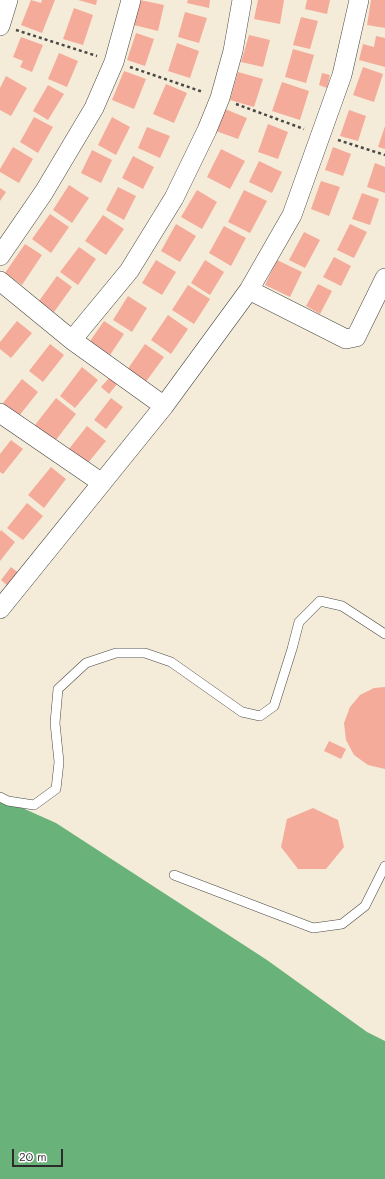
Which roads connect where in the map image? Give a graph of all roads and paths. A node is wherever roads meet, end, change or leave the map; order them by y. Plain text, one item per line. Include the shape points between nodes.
1 (8, 0) edge
2 (131, 0) edge
3 (242, 0) edge
4 (359, 0) edge
5 (0, 26) edge
6 (114, 62) junction
7 (220, 98) junction
8 (321, 135) junction
9 (385, 154) edge
10 (0, 256) edge
11 (385, 278) edge
12 (0, 281) edge
13 (249, 290) junction
14 (72, 340) junction
15 (164, 406) junction
16 (3, 421) edge
17 (102, 483) junction
18 (0, 608) edge
19 (385, 634) edge
20 (0, 797) edge
21 (385, 866) edge
22 (174, 875) dead end

1 - 5 street
2 - 6 street
3 - 7 street via 233,50
4 - 8 street via 342,75
5 - 6 path
6 - 7 path
6 - 10 street via 94,108 44,192
7 - 8 path
7 - 14 street via 170,204 129,271
8 - 9 path
8 - 13 street via 292,215
11 - 13 street via 356,337 346,339
12 - 14 street
13 - 15 street
14 - 15 street
15 - 17 street
16 - 17 street
17 - 18 street
19 - 20 lane via 342,606 320,601 299,622 274,706 260,716 242,712 171,662 145,653 116,652 86,664 58,689 55,723 59,762 56,789 34,805 8,801
21 - 22 lane via 365,906 342,924 313,928

